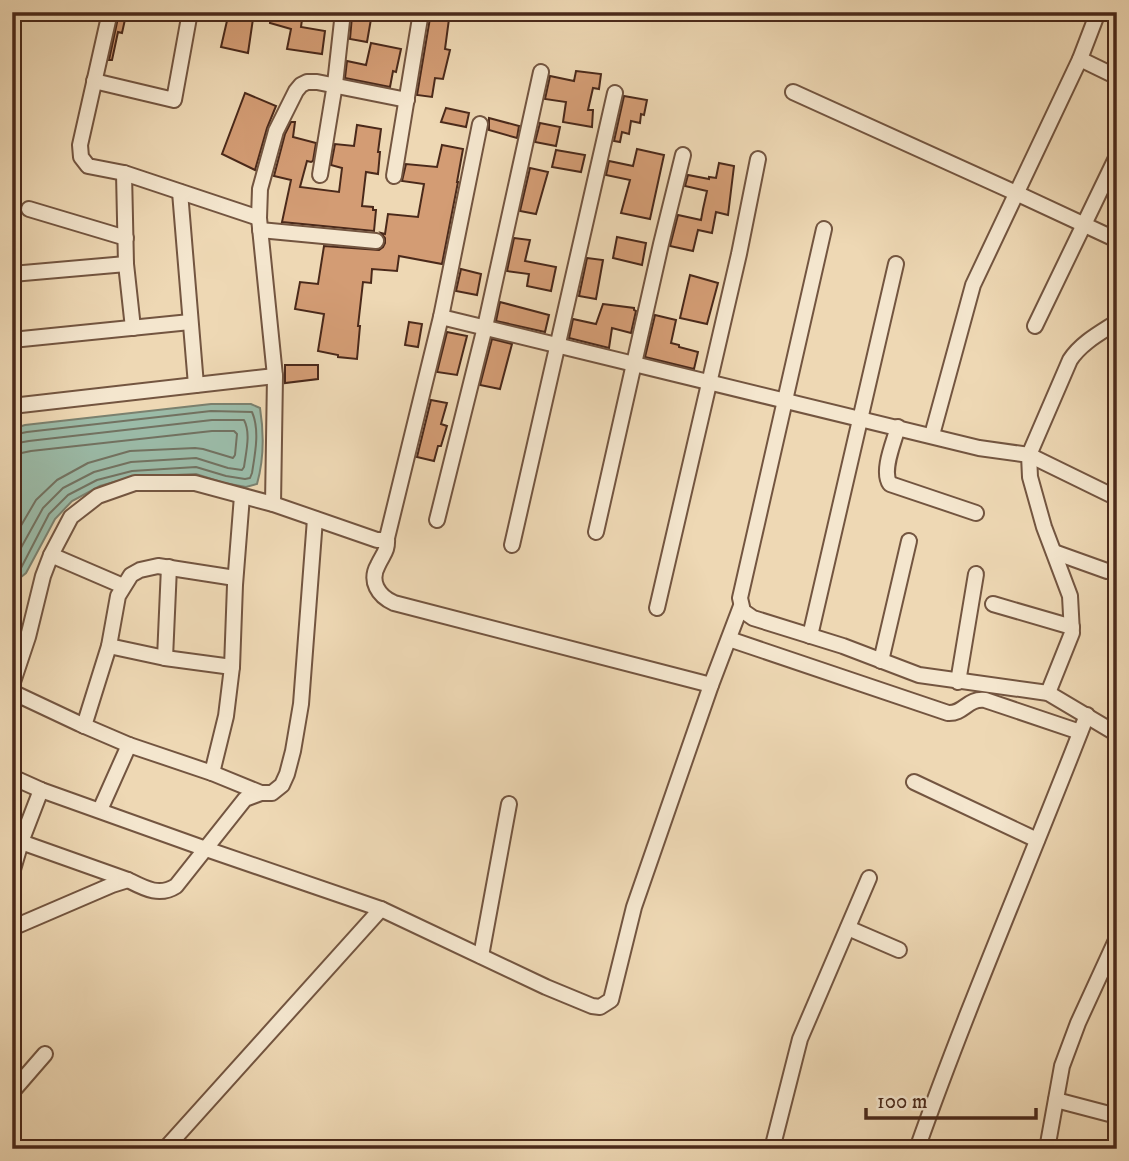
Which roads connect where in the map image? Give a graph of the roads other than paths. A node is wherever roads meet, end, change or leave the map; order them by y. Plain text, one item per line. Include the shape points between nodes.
1 (110, 12) edge
2 (190, 12) edge
3 (344, 12) edge
4 (421, 12) edge
5 (1098, 12) edge
6 (1080, 59) junction
7 (541, 72) dead end
8 (1117, 77) edge
9 (94, 81) junction
10 (335, 84) junction
11 (793, 92) dead end
12 (615, 93) dead end
13 (407, 100) junction
14 (480, 124) dead end
15 (683, 155) dead end
16 (1117, 156) edge
17 (758, 159) dead end
18 (124, 173) junction
19 (320, 175) dead end
20 (394, 176) dead end
21 (180, 192) junction
22 (1016, 193) junction
23 (29, 209) dead end
24 (259, 224) junction
25 (1084, 224) junction
26 (824, 229) dead end
27 (126, 238) junction
28 (1117, 240) edge
29 (376, 241) dead end
30 (126, 264) junction
31 (896, 264) dead end
32 (12, 274) edge
33 (441, 317) junction
34 (190, 322) junction
35 (1117, 322) edge
36 (1035, 326) dead end
37 (485, 327) junction
38 (133, 328) junction
39 (12, 340) edge
40 (559, 344) junction
41 (635, 363) junction
42 (275, 376) junction
43 (709, 381) junction
44 (196, 385) junction
45 (784, 400) junction
46 (12, 406) edge
47 (859, 418) junction
48 (898, 427) junction
49 (932, 435) junction
50 (1029, 455) junction
51 (242, 496) junction
52 (1117, 498) edge
53 (273, 505) junction
54 (976, 513) dead end
55 (315, 519) junction
56 (437, 520) dead end
57 (596, 532) dead end
58 (387, 538) junction
59 (909, 541) dead end
60 (512, 545) dead end
61 (1054, 552) junction
62 (51, 555) junction
63 (169, 567) junction
64 (1117, 569) edge
65 (976, 574) dead end
66 (235, 578) junction
67 (123, 586) junction
68 (993, 604) dead end
69 (741, 606) junction
70 (657, 608) dead end
71 (1072, 627) junction
72 (810, 636) junction
73 (729, 639) junction
74 (109, 646) junction
75 (164, 657) junction
76 (881, 661) junction
77 (232, 667) junction
78 (958, 682) junction
79 (12, 685) edge
80 (711, 685) junction
81 (12, 692) edge
82 (1048, 693) junction
83 (1087, 715) junction
84 (84, 726) junction
85 (1080, 733) junction
86 (1117, 734) edge
87 (129, 745) junction
88 (212, 773) junction
89 (12, 777) edge
90 (914, 782) dead end
91 (41, 790) junction
92 (261, 793) junction
93 (509, 804) dead end
94 (100, 810) junction
95 (1037, 840) junction
96 (21, 842) junction
97 (206, 849) junction
98 (12, 873) edge
99 (869, 878) dead end
100 (128, 880) junction
101 (381, 909) junction
102 (12, 928) edge
103 (848, 928) junction
104 (1117, 938) edge
105 (899, 950) dead end
106 (481, 956) junction
107 (45, 1054) dead end
108 (12, 1092) edge
109 (1056, 1100) junction
110 (1117, 1116) edge
111 (165, 1149) edge
112 (772, 1149) edge
113 (917, 1149) edge
114 (1047, 1149) edge

1 - 9 street
2 - 9 street via 174,100
3 - 10 street
4 - 13 street
5 - 6 street
6 - 8 street
6 - 22 street
7 - 37 street
9 - 18 street via 79,145 81,157 88,166
10 - 13 street
10 - 19 street
10 - 24 street via 307,82 296,91 276,131 260,189
11 - 22 street
12 - 40 street
13 - 20 street
14 - 33 street
15 - 41 street
16 - 25 street
17 - 43 street
18 - 21 street
18 - 27 street
21 - 24 street
21 - 34 street
22 - 25 street
22 - 49 street via 972,285
23 - 27 street
24 - 29 street
24 - 42 street
25 - 28 street
25 - 36 street
26 - 45 street
27 - 30 street
30 - 32 street
30 - 38 street
31 - 47 street
33 - 37 street
33 - 58 street
34 - 38 street
34 - 44 street
35 - 50 street via 1084,344 1070,360
37 - 40 street
37 - 56 street
38 - 39 street
40 - 41 street
40 - 60 street
41 - 43 street
41 - 57 street
42 - 44 street
42 - 53 street
43 - 45 street
43 - 70 street
44 - 46 street
45 - 47 street
45 - 69 street
47 - 48 street
47 - 72 street
48 - 49 street
48 - 54 street via 886,472 890,484
49 - 50 street
50 - 52 street
50 - 61 street via 1030,477
51 - 53 street
51 - 62 street via 195,483 135,483 98,496 71,517
51 - 66 street
53 - 55 street
55 - 58 street via 377,540
55 - 92 street via 302,704 293,751 282,785 272,793
58 - 80 street via 375,584 384,599
59 - 76 street
61 - 64 street via 1107,571
61 - 71 street via 1070,596
62 - 67 street
62 - 79 street
63 - 66 street
63 - 67 street via 140,570
63 - 75 street
65 - 78 street
66 - 77 street
67 - 74 street
68 - 71 street
69 - 72 street via 753,618
69 - 73 street
71 - 82 street
72 - 76 street
73 - 80 street
73 - 85 street via 948,713 985,699
74 - 75 street
74 - 84 street
75 - 77 street
76 - 78 street via 919,675
77 - 88 street
78 - 82 street
80 - 106 street via 634,907 611,1000 592,1006
81 - 84 street
82 - 83 street
83 - 85 street
83 - 86 street
84 - 87 street
85 - 95 street
87 - 88 street
87 - 94 street
88 - 92 street
89 - 91 street
90 - 95 street
91 - 94 street
91 - 96 street
92 - 97 street via 245,799
93 - 106 street
94 - 97 street
95 - 113 street
96 - 98 street
96 - 100 street
97 - 100 street via 170,890 156,892
97 - 101 street
99 - 103 street
100 - 102 street
101 - 106 street
101 - 111 street
103 - 105 street
103 - 112 street via 800,1038
104 - 109 street via 1078,1023 1062,1066
107 - 108 street
109 - 110 street
109 - 114 street

